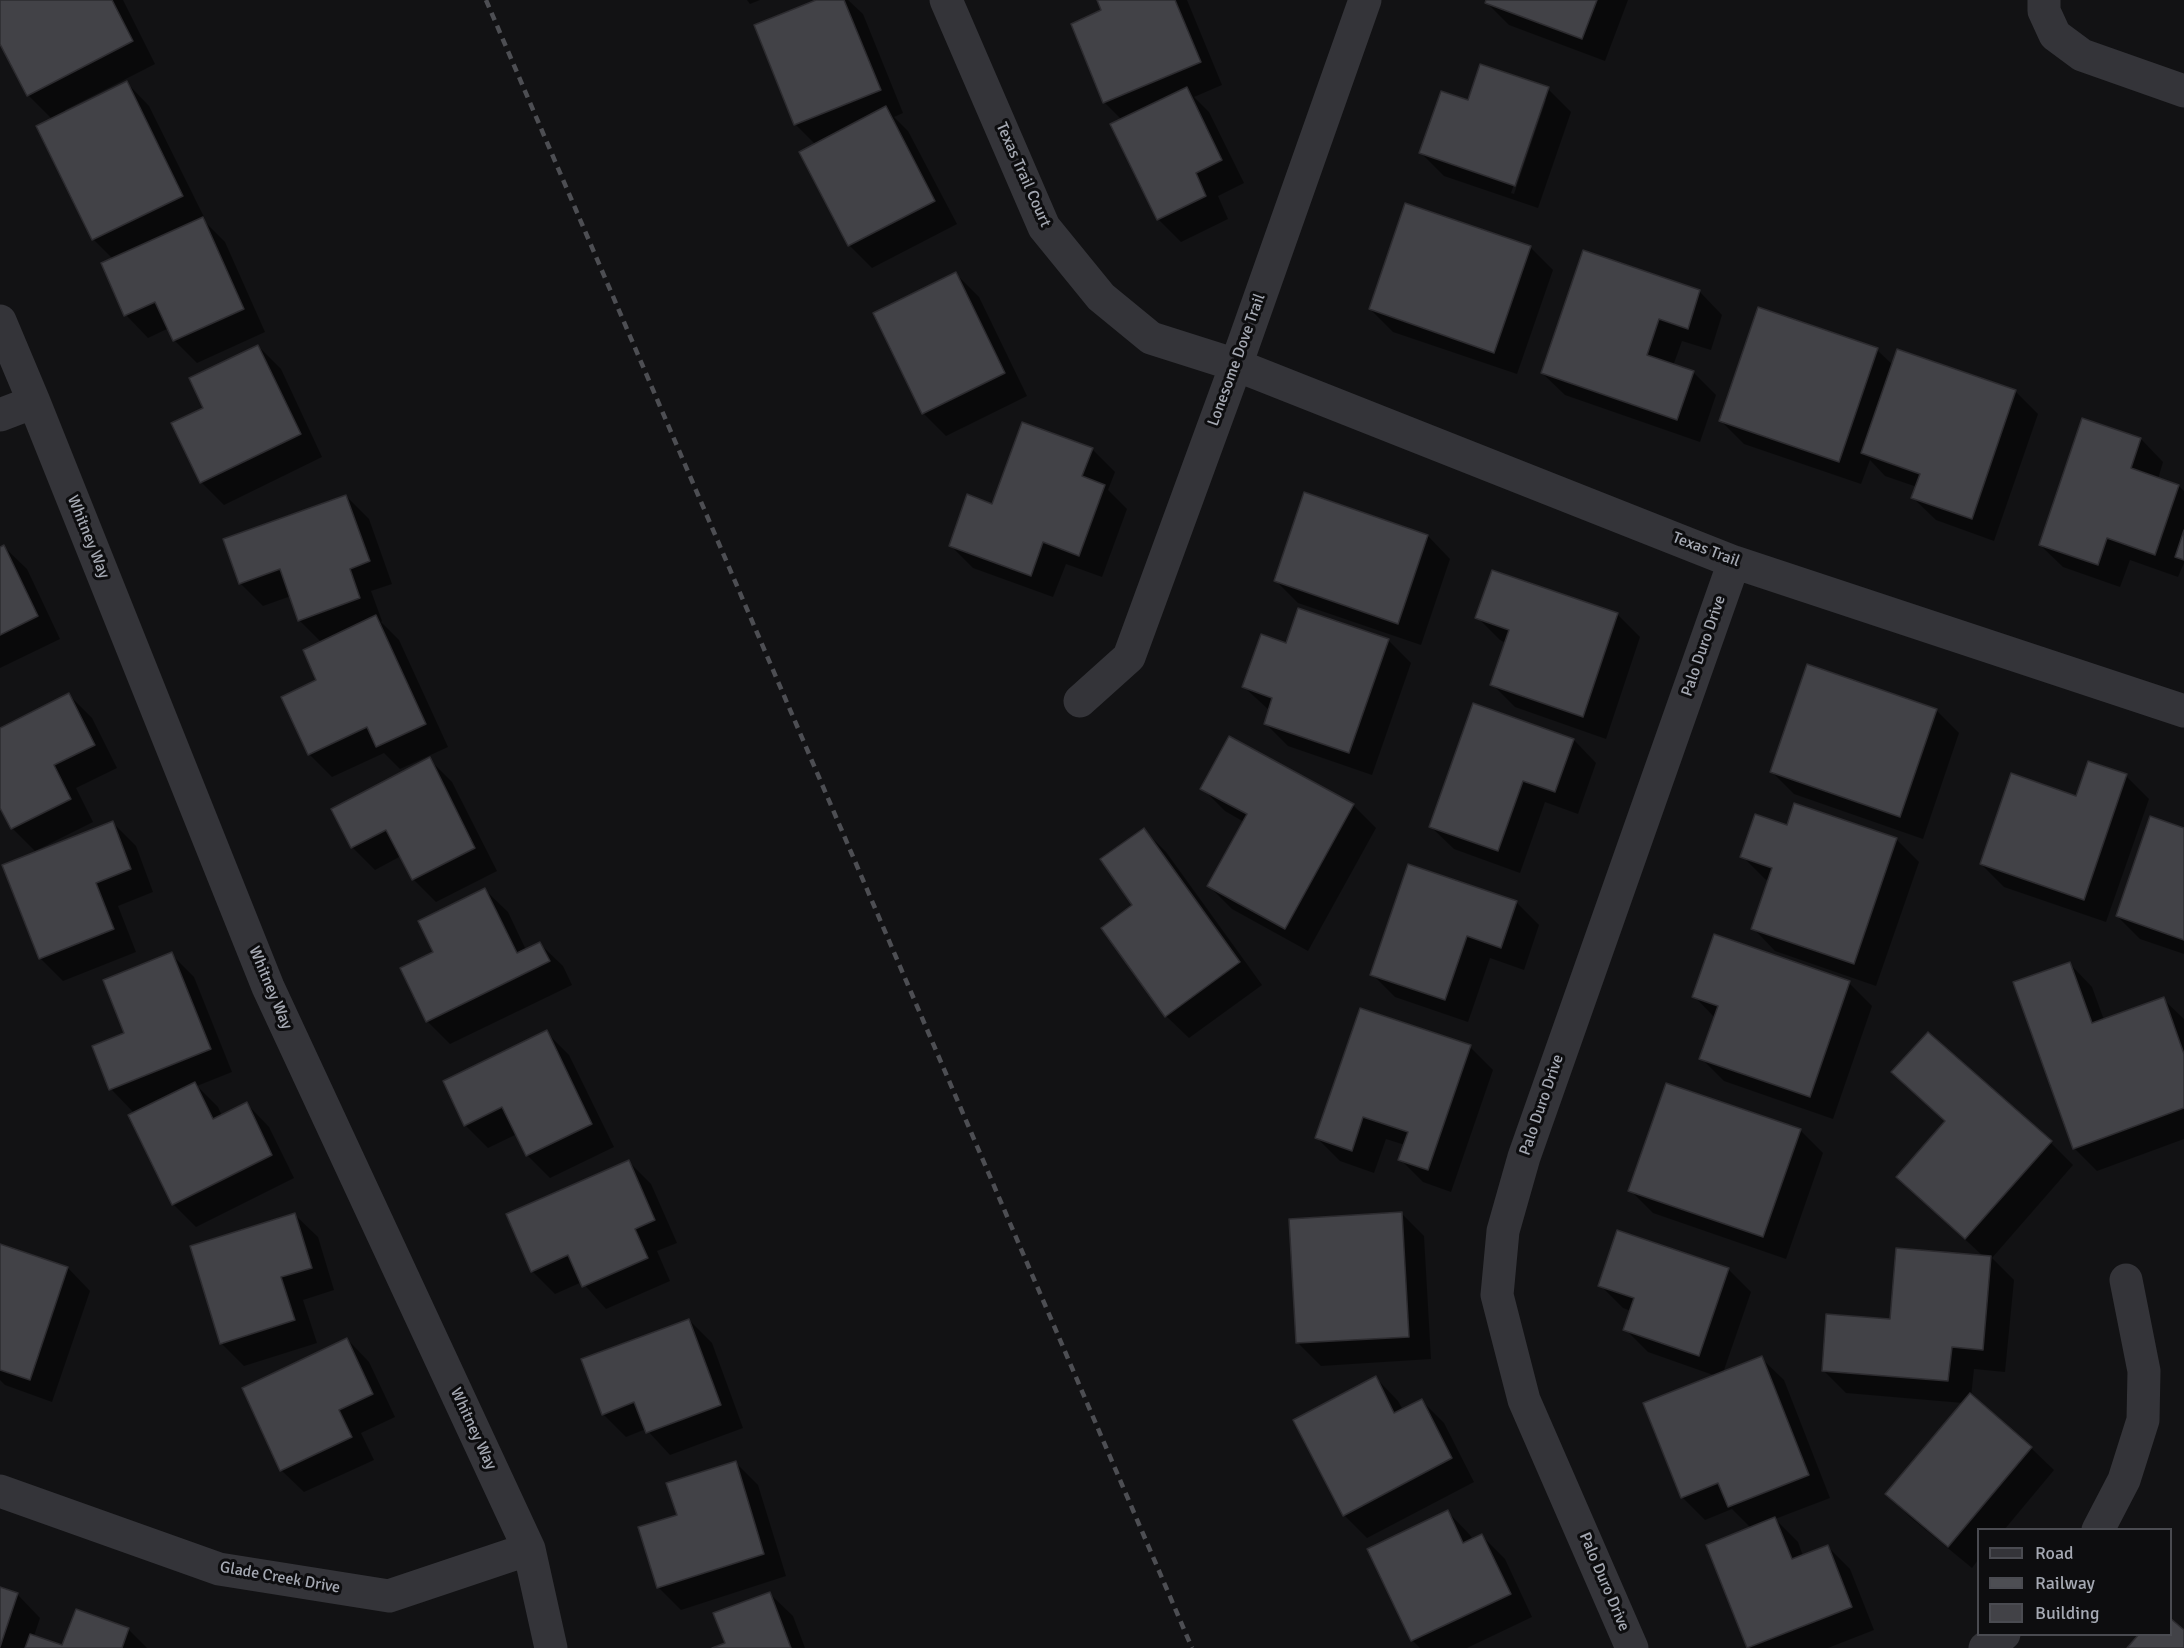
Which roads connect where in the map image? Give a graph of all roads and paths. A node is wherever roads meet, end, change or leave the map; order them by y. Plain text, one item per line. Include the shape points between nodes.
1 (946, 0) edge
2 (1365, 0) edge
3 (2044, 5) edge
4 (2184, 92) edge
5 (0, 321) edge
6 (1236, 365) junction
7 (34, 402) junction
8 (0, 415) edge
9 (1734, 562) junction
10 (1080, 701) dead end
11 (2184, 711) edge
12 (2126, 1280) dead end
13 (0, 1491) edge
14 (2099, 1528) edge
15 (529, 1549) junction
16 (2003, 1636) edge
17 (551, 1648) edge
18 (1632, 1648) edge
19 (1985, 1648) edge

1 - 6 street, Texas Trail Court via 1044,227 1101,297 1151,338
2 - 6 street, Lonesome Dove Trail
3 - 4 street via 2055,35 2082,55
5 - 7 street, Whitney Way
6 - 9 street, Texas Trail
6 - 10 street, Lonesome Dove Trail via 1130,657
7 - 8 street
7 - 15 street, Whitney Way via 268,987
9 - 11 street, Texas Trail
9 - 18 street, Palo Duro Drive via 1524,1157 1503,1232 1498,1284 1497,1295 1524,1400
12 - 14 street via 2144,1371 2143,1420 2124,1480
13 - 15 street, Glade Creek Drive via 219,1569 389,1596
15 - 17 street, Whitney Way
16 - 19 street

